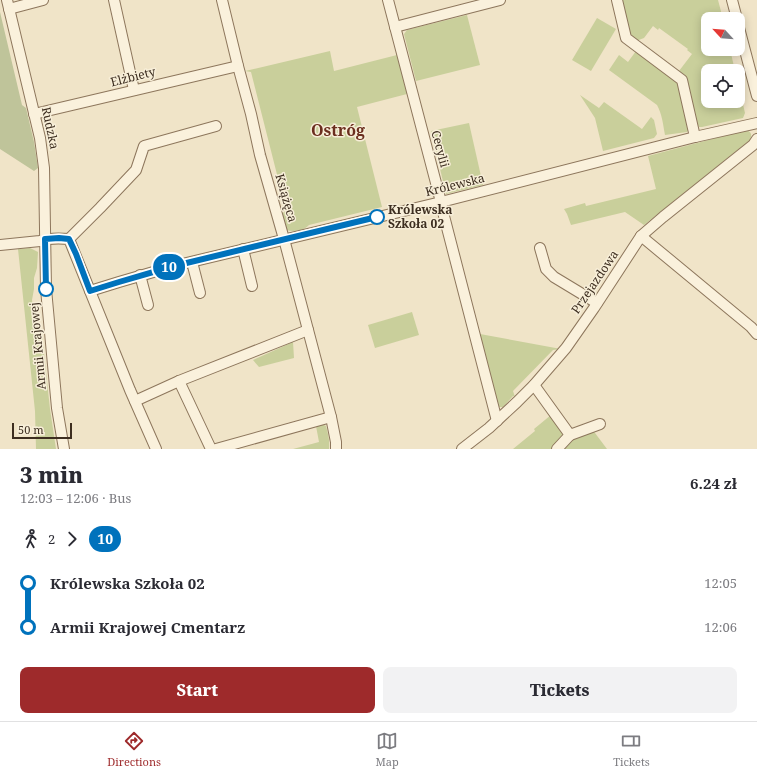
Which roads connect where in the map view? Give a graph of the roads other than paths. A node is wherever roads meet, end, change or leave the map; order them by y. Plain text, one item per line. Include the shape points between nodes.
1 (43, 0) edge
2 (114, 0) edge
3 (222, 0) edge
4 (388, 0) edge
5 (500, 0) edge
6 (617, 0) edge
7 (732, 0) edge
8 (8, 4) edge
9 (735, 12) edge
10 (395, 27) junction
11 (745, 51) edge
12 (238, 66) junction
13 (134, 90) junction
14 (757, 96) edge
15 (34, 114) junction
16 (757, 123) edge
17 (216, 126) dead end
18 (695, 137) junction
19 (757, 139) edge
20 (441, 202) junction
21 (641, 236) junction
22 (45, 239) junction
23 (69, 239) junction
24 (284, 239) junction
25 (0, 243) edge
26 (540, 248) dead end
27 (242, 249) junction
28 (192, 262) junction
29 (140, 275) junction
30 (252, 286) dead end
31 (90, 291) junction
32 (200, 293) dead end
33 (597, 303) junction
34 (148, 305) dead end
35 (308, 330) junction
36 (757, 334) edge
37 (179, 381) junction
38 (534, 384) junction
39 (135, 401) junction
40 (331, 417) junction
41 (497, 421) junction
42 (600, 424) dead end
43 (570, 435) junction
44 (64, 449) edge
45 (156, 449) edge
46 (211, 449) edge
47 (216, 449) edge
48 (336, 449) edge
49 (462, 449) edge
50 (557, 449) edge

1 - 8 street
2 - 13 street
3 - 12 street, Książęca
4 - 10 street, Cecylii
5 - 10 street
6 - 18 street via 626,38 682,80
7 - 9 street
8 - 15 street, Rudzka
10 - 20 street, Cecylii
11 - 14 street
12 - 13 street, Elżbiety
12 - 24 street, Książęca
13 - 15 street, Elżbiety
15 - 22 street, Rudzka via 44,163
16 - 18 street, Królewska
17 - 23 street via 144,146 136,170
18 - 20 street, Królewska
19 - 21 street, Przejazdowa via 753,145
20 - 24 street, Królewska
20 - 41 street, Cecylii
21 - 33 street, Przejazdowa
21 - 36 street
22 - 23 street
22 - 25 street
22 - 44 street, Armii Krajowej via 46,289 57,408
23 - 31 street
24 - 27 street, Królewska
24 - 35 street, Książęca
26 - 33 street via 546,269 554,277
27 - 28 street, Królewska
27 - 30 street
28 - 29 street, Królewska
28 - 32 street
29 - 31 street, Królewska
29 - 34 street
31 - 39 street
33 - 38 street, Przejazdowa via 566,348
35 - 37 street
35 - 40 street, Książęca
37 - 39 street
37 - 46 street
38 - 41 street, Przejazdowa
38 - 43 street
39 - 45 street
40 - 47 street
40 - 48 street, Książęca
41 - 49 street, Przejazdowa
42 - 43 street
43 - 50 street

